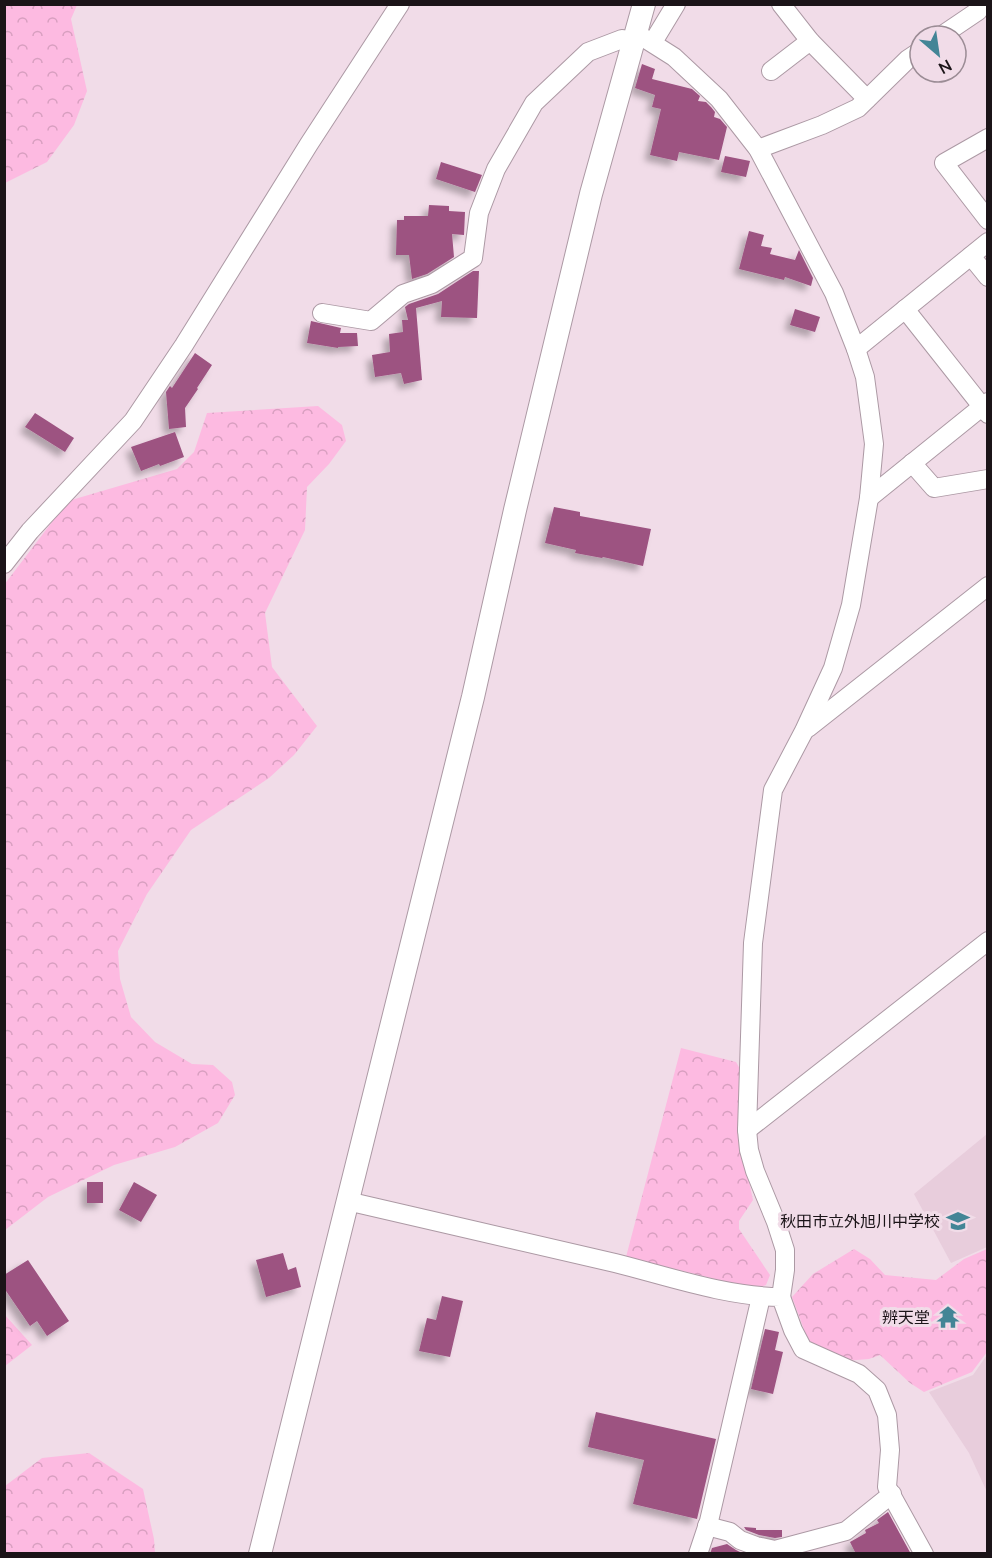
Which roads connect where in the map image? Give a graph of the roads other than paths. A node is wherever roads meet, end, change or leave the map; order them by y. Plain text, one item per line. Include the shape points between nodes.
1 (400, 4) edge
2 (644, 4) edge
3 (676, 4) edge
4 (781, 4) edge
5 (982, 4) edge
6 (959, 24) edge
7 (641, 39) junction
8 (810, 41) junction
9 (908, 59) edge
10 (771, 71) dead end
11 (867, 99) junction
12 (987, 138) edge
13 (758, 149) junction
14 (987, 220) edge
15 (987, 242) edge
16 (971, 256) junction
17 (987, 277) edge
18 (905, 309) junction
19 (322, 313) dead end
20 (856, 349) junction
21 (986, 408) edge
22 (912, 463) junction
23 (987, 480) edge
24 (869, 498) junction
25 (4, 564) edge
26 (987, 586) edge
27 (804, 731) junction
28 (987, 941) edge
29 (747, 1130) junction
30 (347, 1201) junction
31 (761, 1297) junction
32 (781, 1297) junction
33 (892, 1494) junction
34 (707, 1526) junction
35 (260, 1554) edge
36 (698, 1554) edge
37 (924, 1554) edge

1 - 25 street via 133,421
2 - 7 street
3 - 7 street
4 - 8 street
5 - 6 street
7 - 13 street via 674,57 719,99
7 - 19 street via 622,39 588,52 534,103 496,169 479,213 473,258 432,284 403,294 371,321
7 - 30 street via 591,194 473,697
8 - 10 street
8 - 11 street
9 - 11 street
11 - 13 street via 858,108 822,125
12 - 14 street via 944,163
13 - 20 street via 834,293
15 - 16 street
16 - 17 street
16 - 18 street
18 - 20 street
18 - 21 street
20 - 24 street via 865,377 874,444
21 - 22 street
22 - 23 street via 934,488
22 - 24 street
24 - 27 street via 851,605 833,668
26 - 27 street
27 - 29 street via 773,790 753,943
28 - 29 street
29 - 32 street via 748,1150 785,1250
30 - 31 street
30 - 35 street
31 - 32 street
31 - 34 street
32 - 33 street via 803,1349 858,1374 877,1390 887,1415 887,1487
33 - 34 street via 846,1531 775,1550
33 - 37 street
34 - 36 street

